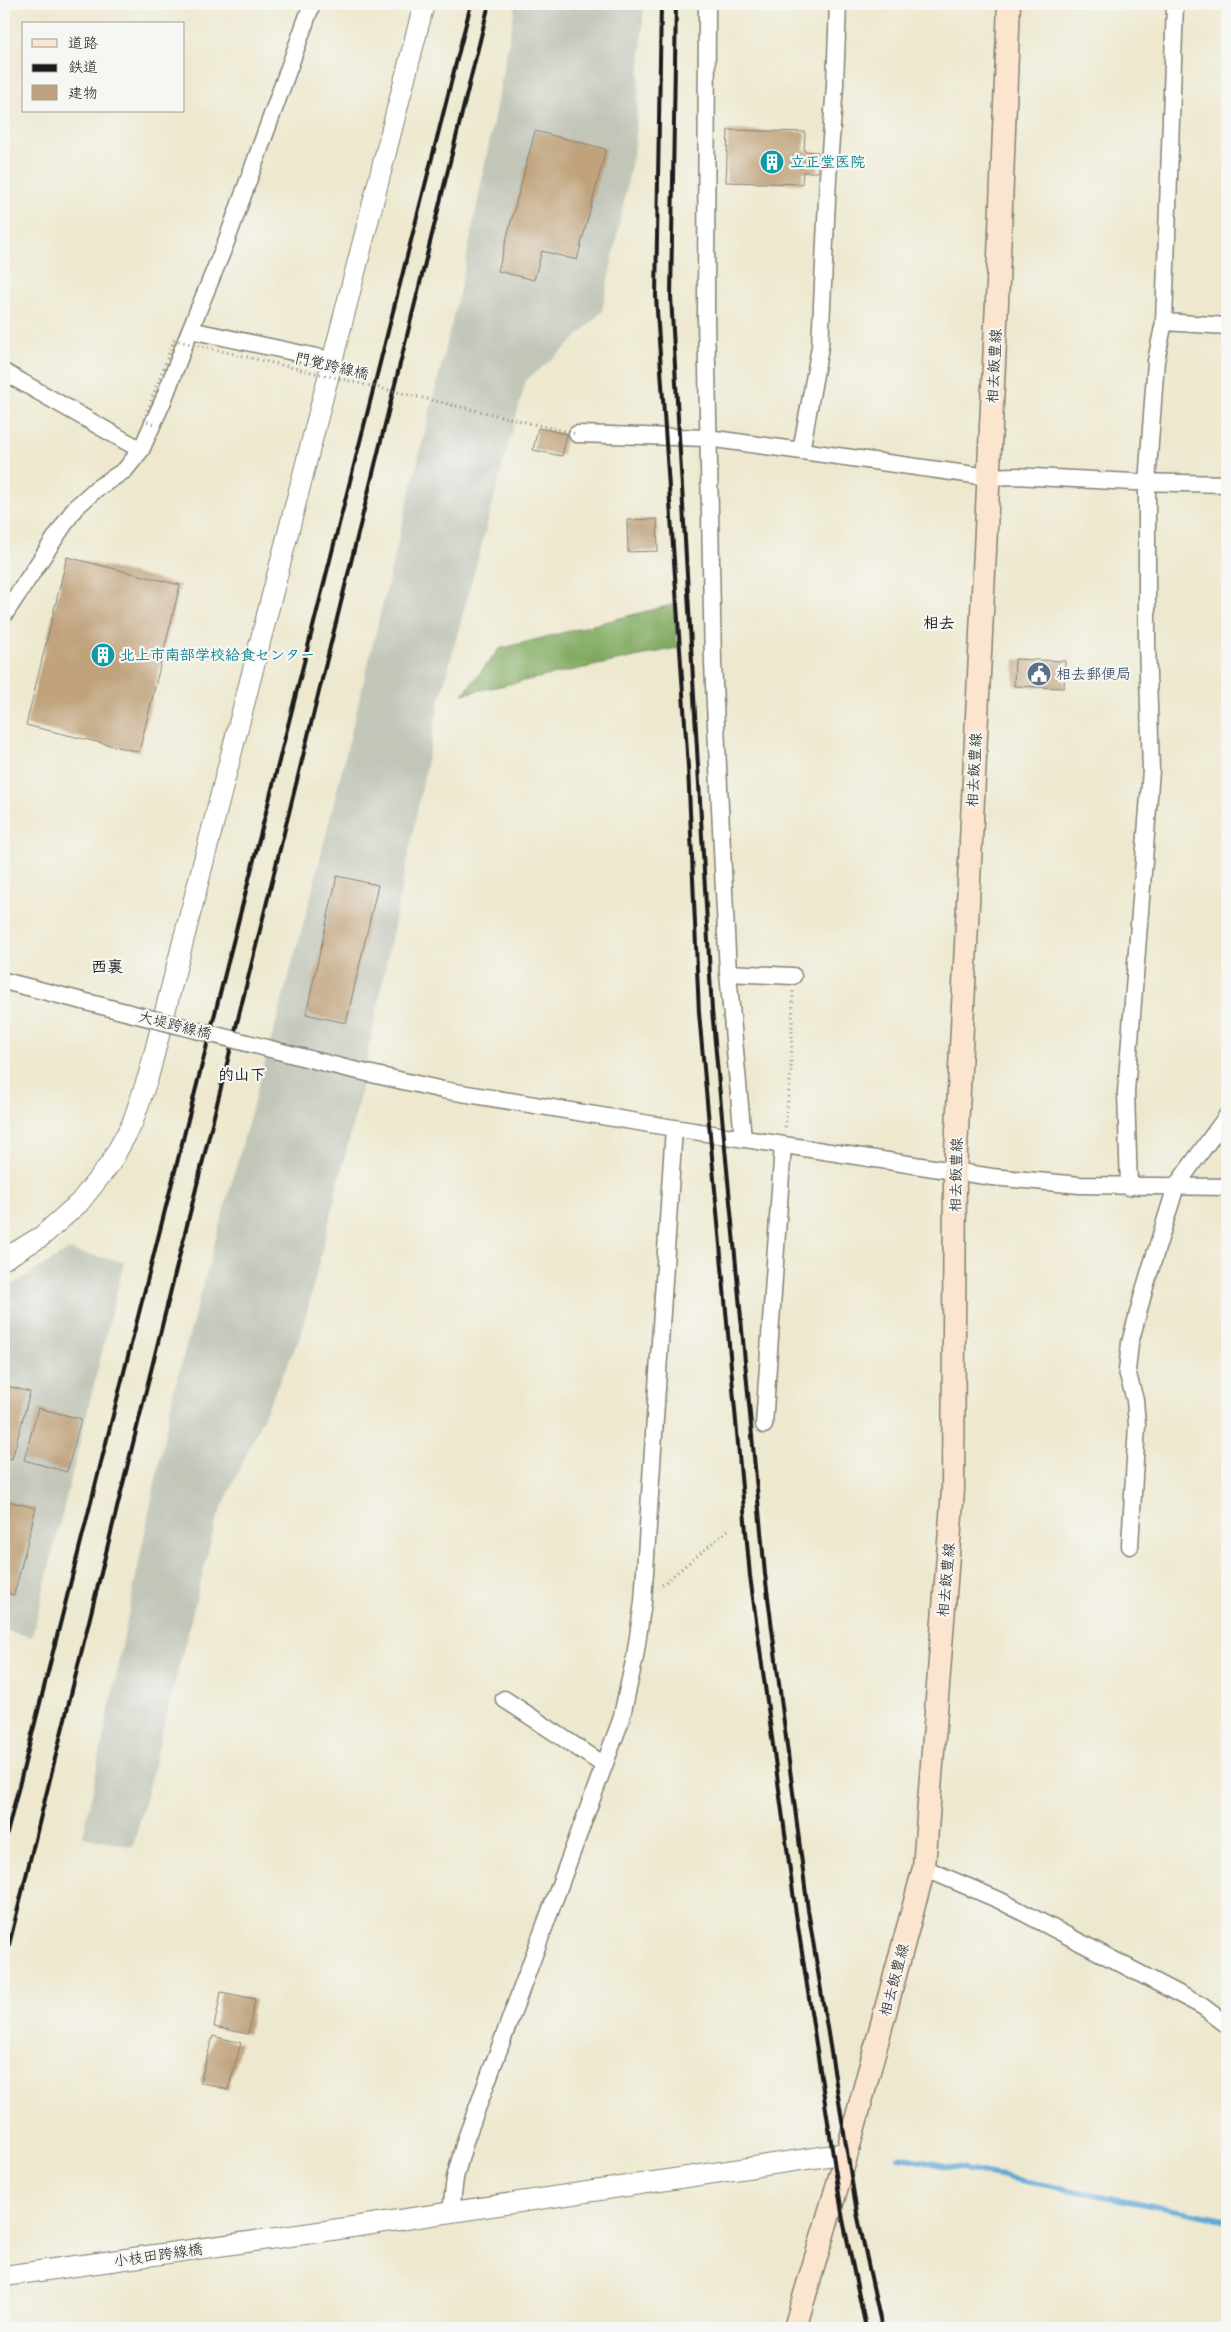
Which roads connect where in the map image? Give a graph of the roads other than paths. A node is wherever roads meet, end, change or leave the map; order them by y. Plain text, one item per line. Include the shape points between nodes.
1 (312, 4) edge
2 (424, 4) edge
3 (707, 4) edge
4 (838, 4) edge
5 (1008, 4) edge
6 (1175, 4) edge
7 (1164, 322) junction
8 (1227, 326) edge
9 (190, 330) junction
10 (331, 360) junction
11 (4, 372) edge
12 (578, 434) road end
13 (708, 438) junction
14 (140, 450) junction
15 (800, 451) junction
16 (988, 477) junction
17 (1147, 482) junction
18 (1227, 484) edge
19 (4, 615) edge
20 (728, 973) junction
21 (793, 976) road end
22 (4, 981) edge
23 (1227, 1116) edge
24 (674, 1128) junction
25 (743, 1139) junction
26 (783, 1145) junction
27 (955, 1172) junction
28 (1128, 1186) junction
29 (1176, 1186) junction
30 (1227, 1187) edge
31 (4, 1259) edge
32 (764, 1425) dead end
33 (1130, 1546) dead end
34 (504, 1699) dead end
35 (604, 1765) junction
36 (924, 1868) junction
37 (1227, 2025) edge
38 (847, 2153) junction
39 (451, 2212) junction
40 (4, 2276) edge
41 (795, 2328) edge

1 - 9 street via 225,245
2 - 10 street
3 - 13 street
4 - 15 street via 820,347
5 - 16 main road, 相去飯豊線
6 - 7 street
7 - 8 street
7 - 17 street via 1156,361
9 - 10 street
9 - 14 street
10 - 31 street via 149,1074 132,1124 110,1164 79,1203 42,1236
11 - 14 street
12 - 13 street
13 - 15 street
13 - 20 street via 713,663
14 - 19 street via 125,470 75,508
15 - 16 street
16 - 17 street
16 - 27 main road, 相去飯豊線
17 - 18 street
17 - 28 street via 1151,770 1126,1092
20 - 21 street
20 - 25 street
22 - 24 street, 大堤跨線橋, bridge via 443,1090
23 - 29 street
24 - 25 street, 大堤跨線橋
24 - 35 street via 643,1602 621,1720
25 - 26 street, 大堤跨線橋
26 - 27 street, 大堤跨線橋
26 - 32 street
27 - 28 street, 大堤跨線橋
27 - 36 main road, 相去飯豊線 via 953,1490
28 - 29 street, 大堤跨線橋
29 - 30 street, 大堤跨線橋
29 - 33 street via 1130,1343 1127,1370 1137,1424
34 - 35 street
35 - 39 street via 465,2142 455,2178
36 - 37 street via 1016,1909 1202,2006
36 - 38 main road, 相去飯豊線
38 - 39 street, 小枝田跨線橋
38 - 41 main road, 相去飯豊線
39 - 40 street, 小枝田跨線橋

